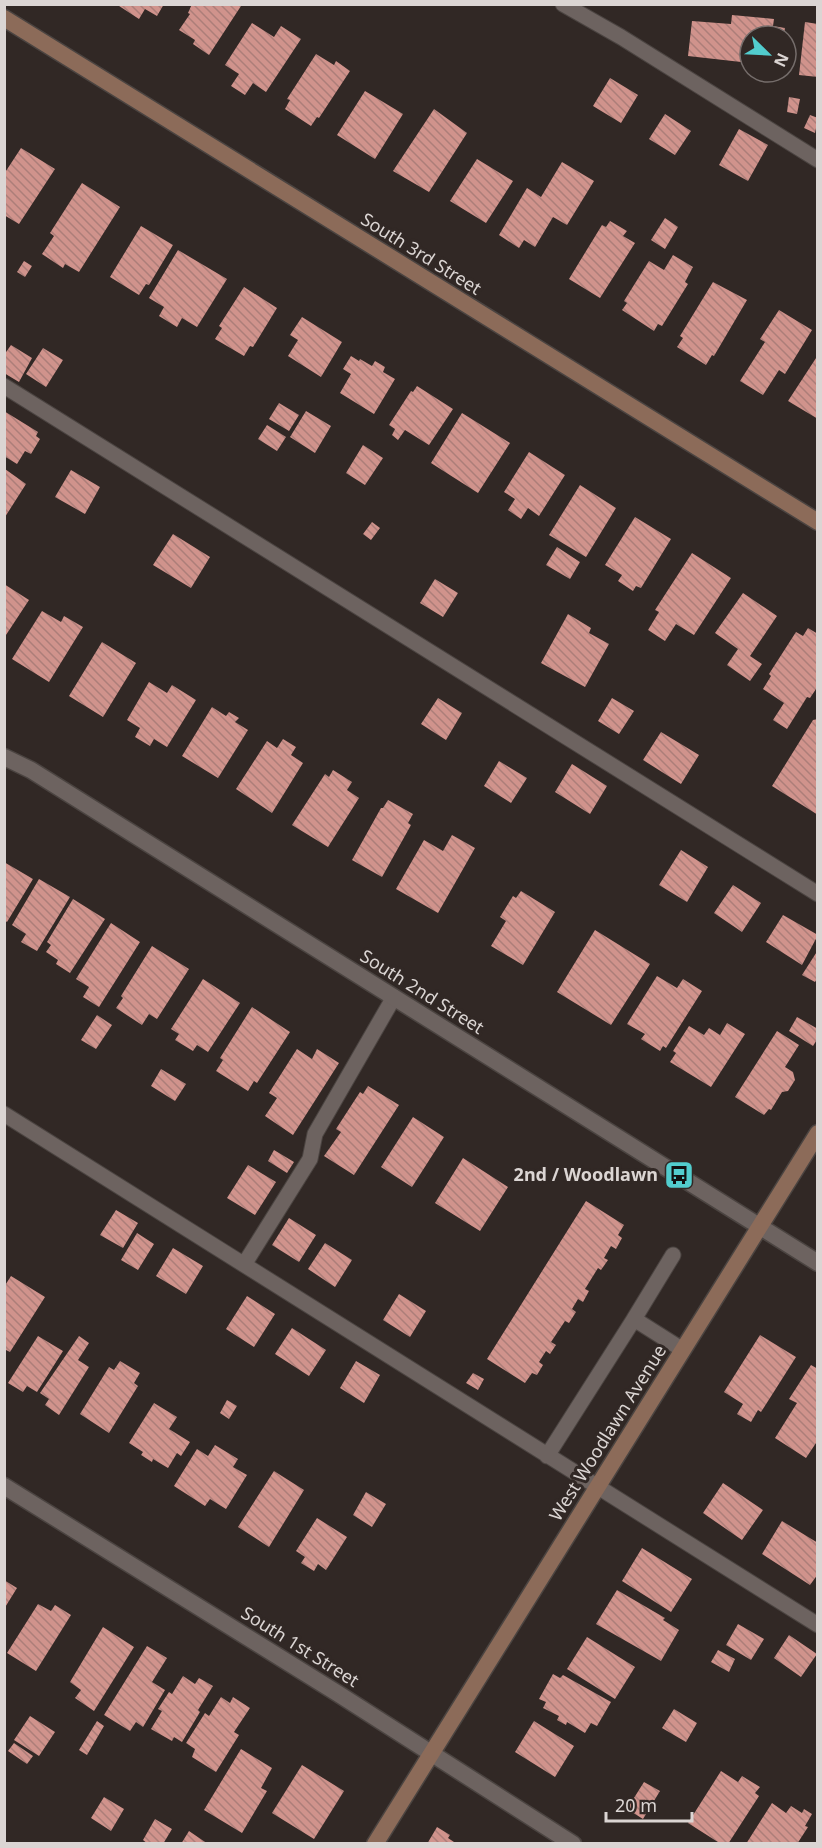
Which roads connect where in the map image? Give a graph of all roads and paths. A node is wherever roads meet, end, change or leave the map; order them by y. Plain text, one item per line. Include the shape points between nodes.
1 (563, 4) edge
2 (4, 18) edge
3 (818, 160) edge
4 (4, 386) edge
5 (818, 522) edge
6 (4, 757) edge
7 (818, 894) edge
8 (394, 997) junction
9 (4, 1114) edge
10 (818, 1133) edge
11 (760, 1226) junction
12 (673, 1255) dead end
13 (245, 1263) junction
14 (818, 1263) edge
15 (634, 1319) junction
16 (683, 1350) junction
17 (547, 1455) junction
18 (4, 1486) edge
19 (597, 1488) junction
20 (818, 1624) edge
21 (431, 1754) junction
22 (375, 1844) edge
23 (573, 1844) edge

1 - 3 lane
2 - 5 main road, South 3rd Street
4 - 7 lane
6 - 8 street, South 2nd Street via 31,770
8 - 11 street, South 2nd Street
8 - 13 lane via 315,1134 310,1159
9 - 13 lane
10 - 11 main road, West Woodlawn Avenue
11 - 14 street, South 2nd Street
11 - 16 main road, West Woodlawn Avenue
12 - 15 lane
13 - 17 lane
15 - 16 lane
15 - 17 lane
16 - 19 main road, West Woodlawn Avenue
17 - 19 lane
18 - 21 street, South 1st Street
19 - 20 lane
19 - 21 main road, West Woodlawn Avenue
21 - 22 main road, West Woodlawn Avenue
21 - 23 street, South 1st Street

